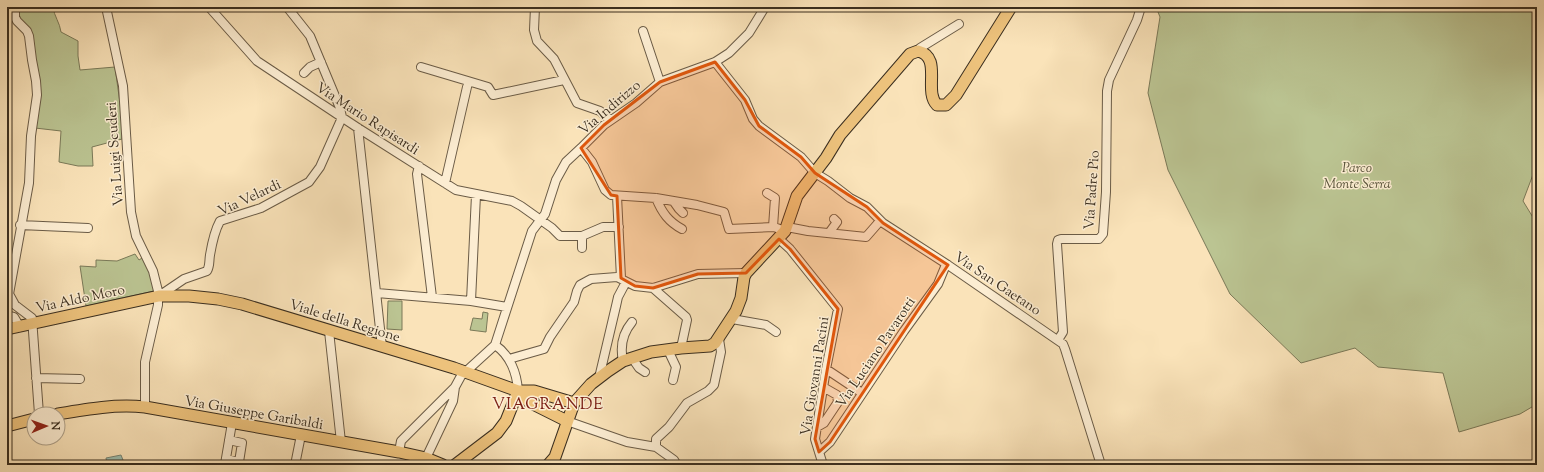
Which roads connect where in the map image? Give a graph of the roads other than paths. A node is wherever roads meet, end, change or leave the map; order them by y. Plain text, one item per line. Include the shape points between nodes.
1 (15, 7) edge
2 (106, 7) edge
3 (209, 7) edge
4 (287, 7) edge
5 (535, 7) edge
6 (765, 7) edge
7 (1011, 7) edge
8 (1141, 7) edge
9 (959, 24) dead end
10 (644, 31) dead end
11 (918, 51) junction
12 (321, 62) junction
13 (715, 62) junction
14 (421, 68) dead end
15 (304, 73) dead end
16 (564, 80) junction
17 (660, 82) junction
18 (467, 88) dead end
19 (342, 117) junction
20 (610, 120) junction
21 (358, 128) junction
22 (581, 148) junction
23 (418, 166) junction
24 (815, 173) junction
25 (444, 183) junction
26 (767, 193) dead end
27 (476, 195) junction
28 (617, 196) junction
29 (656, 198) junction
30 (674, 202) junction
31 (684, 213) dead end
32 (834, 219) dead end
33 (540, 220) junction
34 (880, 221) junction
35 (20, 225) junction
36 (619, 226) junction
37 (774, 227) junction
38 (88, 228) dead end
39 (682, 229) dead end
40 (783, 233) junction
41 (829, 233) junction
42 (582, 236) junction
43 (582, 248) dead end
44 (948, 265) junction
45 (746, 273) junction
46 (624, 280) junction
47 (653, 288) junction
48 (377, 293) junction
49 (159, 296) junction
50 (432, 297) junction
51 (471, 301) junction
52 (507, 307) junction
53 (7, 315) edge
54 (732, 319) junction
55 (632, 322) dead end
56 (33, 324) junction
57 (20, 326) junction
58 (7, 329) edge
59 (329, 331) junction
60 (776, 332) dead end
61 (719, 339) junction
62 (1058, 340) junction
63 (495, 345) junction
64 (382, 347) junction
65 (681, 348) junction
66 (668, 350) junction
67 (509, 359) junction
68 (628, 359) junction
69 (826, 369) junction
70 (603, 371) junction
71 (466, 372) junction
72 (645, 372) dead end
73 (36, 378) junction
74 (80, 379) dead end
75 (673, 380) dead end
76 (455, 387) junction
77 (823, 387) junction
78 (518, 391) junction
79 (862, 393) junction
80 (574, 403) junction
81 (39, 406) edge
82 (145, 407) junction
83 (66, 413) edge
84 (26, 421) edge
85 (567, 422) junction
86 (232, 423) junction
87 (7, 426) edge
88 (817, 427) junction
89 (301, 435) junction
90 (229, 440) junction
91 (342, 442) junction
92 (656, 447) junction
93 (399, 452) junction
94 (819, 452) junction
95 (426, 458) junction
96 (226, 462) edge
97 (295, 465) edge
98 (443, 465) edge
99 (455, 465) edge
100 (548, 465) edge
101 (677, 465) edge
102 (823, 465) edge
103 (1101, 465) edge

1 - 35 street via 15,17 29,36 37,88 29,183
2 - 49 street, Via Luigi Scuderi via 123,86 131,212 136,236 153,272
3 - 19 street, Via Mario Rapisardi via 257,61
4 - 12 street via 310,36
5 - 16 street via 534,30 537,41 554,59
6 - 13 street, Via Indirizzo via 754,27 744,38
7 - 11 main road via 956,95 946,105 937,105 932,98 932,66 925,54
8 - 62 street, Via Padre Pio via 1138,20 1109,80 1107,91 1103,234 1099,239 1060,239 1056,244 1063,332
9 - 11 street
10 - 17 street, Via Indirizzo
11 - 24 main road via 910,54 840,136
12 - 15 street
12 - 19 street
13 - 17 street, Via Indirizzo
13 - 24 street, Via San Gaetano via 745,100 759,126 801,157
14 - 16 street via 488,87 493,95
16 - 20 street via 577,103 600,111
17 - 20 street, Via Indirizzo via 636,103
18 - 25 street
19 - 21 street, Via Mario Rapisardi
19 - 49 street, Via Velardi via 320,167 309,182 262,208 220,221 212,243 207,271 184,280
20 - 22 street, Via Indirizzo
21 - 23 street, Via Mario Rapisardi
21 - 48 street
22 - 28 street via 592,162 608,194
22 - 33 street, Via Indirizzo via 560,170
23 - 25 street, Via Mario Rapisardi
23 - 50 street
24 - 34 street, Via San Gaetano via 867,208
24 - 40 main road via 798,196
25 - 27 street, Via Mario Rapisardi via 456,190
26 - 37 street via 775,198
27 - 33 street, Via Mario Rapisardi via 512,201
27 - 51 street
28 - 29 street
28 - 36 street
29 - 30 street
29 - 39 street via 669,221
30 - 31 street
30 - 37 street via 724,212 729,229
32 - 41 street via 838,222
33 - 42 street, Via Mario Rapisardi via 560,236
33 - 52 street, Via Indirizzo via 532,231
34 - 41 street via 863,237
34 - 44 street, Via San Gaetano
35 - 38 street
35 - 56 street via 9,294 15,305 32,318
36 - 42 street via 603,227
36 - 46 street
37 - 40 street
40 - 41 street
40 - 45 main road
40 - 69 street, Via Giovanni Pacini via 795,256 838,309
42 - 43 street
44 - 62 street, Via San Gaetano
44 - 79 street, Via Luciano Pavarotti via 944,268 938,284
45 - 47 street via 698,274
45 - 54 main road
46 - 47 street via 635,286
46 - 67 street via 596,278 584,283 544,349
46 - 70 street via 618,297
47 - 65 street via 686,317
48 - 50 street
48 - 64 street
49 - 56 main road, Via Aldo Moro
49 - 59 main road, Viale della Regione via 218,299
49 - 82 street via 145,362
50 - 51 street
51 - 52 street
52 - 63 street, Via Indirizzo
53 - 57 street via 14,317
54 - 60 street via 766,326
54 - 61 main road
55 - 68 street via 624,334 621,352
56 - 57 main road, Via Aldo Moro
56 - 73 street
57 - 58 main road, Via Aldo Moro
59 - 64 main road, Viale della Regione
59 - 91 street
61 - 65 main road via 710,346
61 - 92 street via 721,352 714,384 708,391 687,403 656,439
62 - 103 street, Via San Gaetano via 1065,349
63 - 67 street
63 - 71 street
64 - 71 main road, Viale della Regione
65 - 66 main road
66 - 68 main road
66 - 75 street via 676,367
67 - 78 street via 518,381
68 - 70 main road
68 - 72 street
69 - 77 street, Via Giovanni Pacini
69 - 79 street
70 - 80 main road
71 - 76 street
71 - 78 main road, Viale della Regione
73 - 74 street
73 - 81 street
76 - 93 street via 401,441
76 - 95 street via 453,401
77 - 88 street, Via Giovanni Pacini
77 - 88 street via 837,395 838,402 824,423
78 - 80 main road via 534,391
78 - 85 main road via 529,402
78 - 99 main road via 506,421 497,433
79 - 94 street, Via Luciano Pavarotti via 830,442
80 - 85 main road
82 - 83 main road, Via Giuseppe Garibaldi via 96,408
82 - 86 main road, Via Giuseppe Garibaldi
84 - 87 main road
85 - 92 street via 627,442
85 - 100 main road via 555,457
86 - 89 main road, Via Giuseppe Garibaldi
86 - 90 street
88 - 94 street, Via Giovanni Pacini via 815,439
89 - 91 main road, Via Giuseppe Garibaldi
89 - 97 street
90 - 96 street
90 - 96 street via 242,443 239,462
91 - 93 main road, Via Giuseppe Garibaldi
92 - 101 street
93 - 95 main road, Via Giuseppe Garibaldi
94 - 102 street, Via Giovanni Pacini
95 - 98 main road, Via Giuseppe Garibaldi

